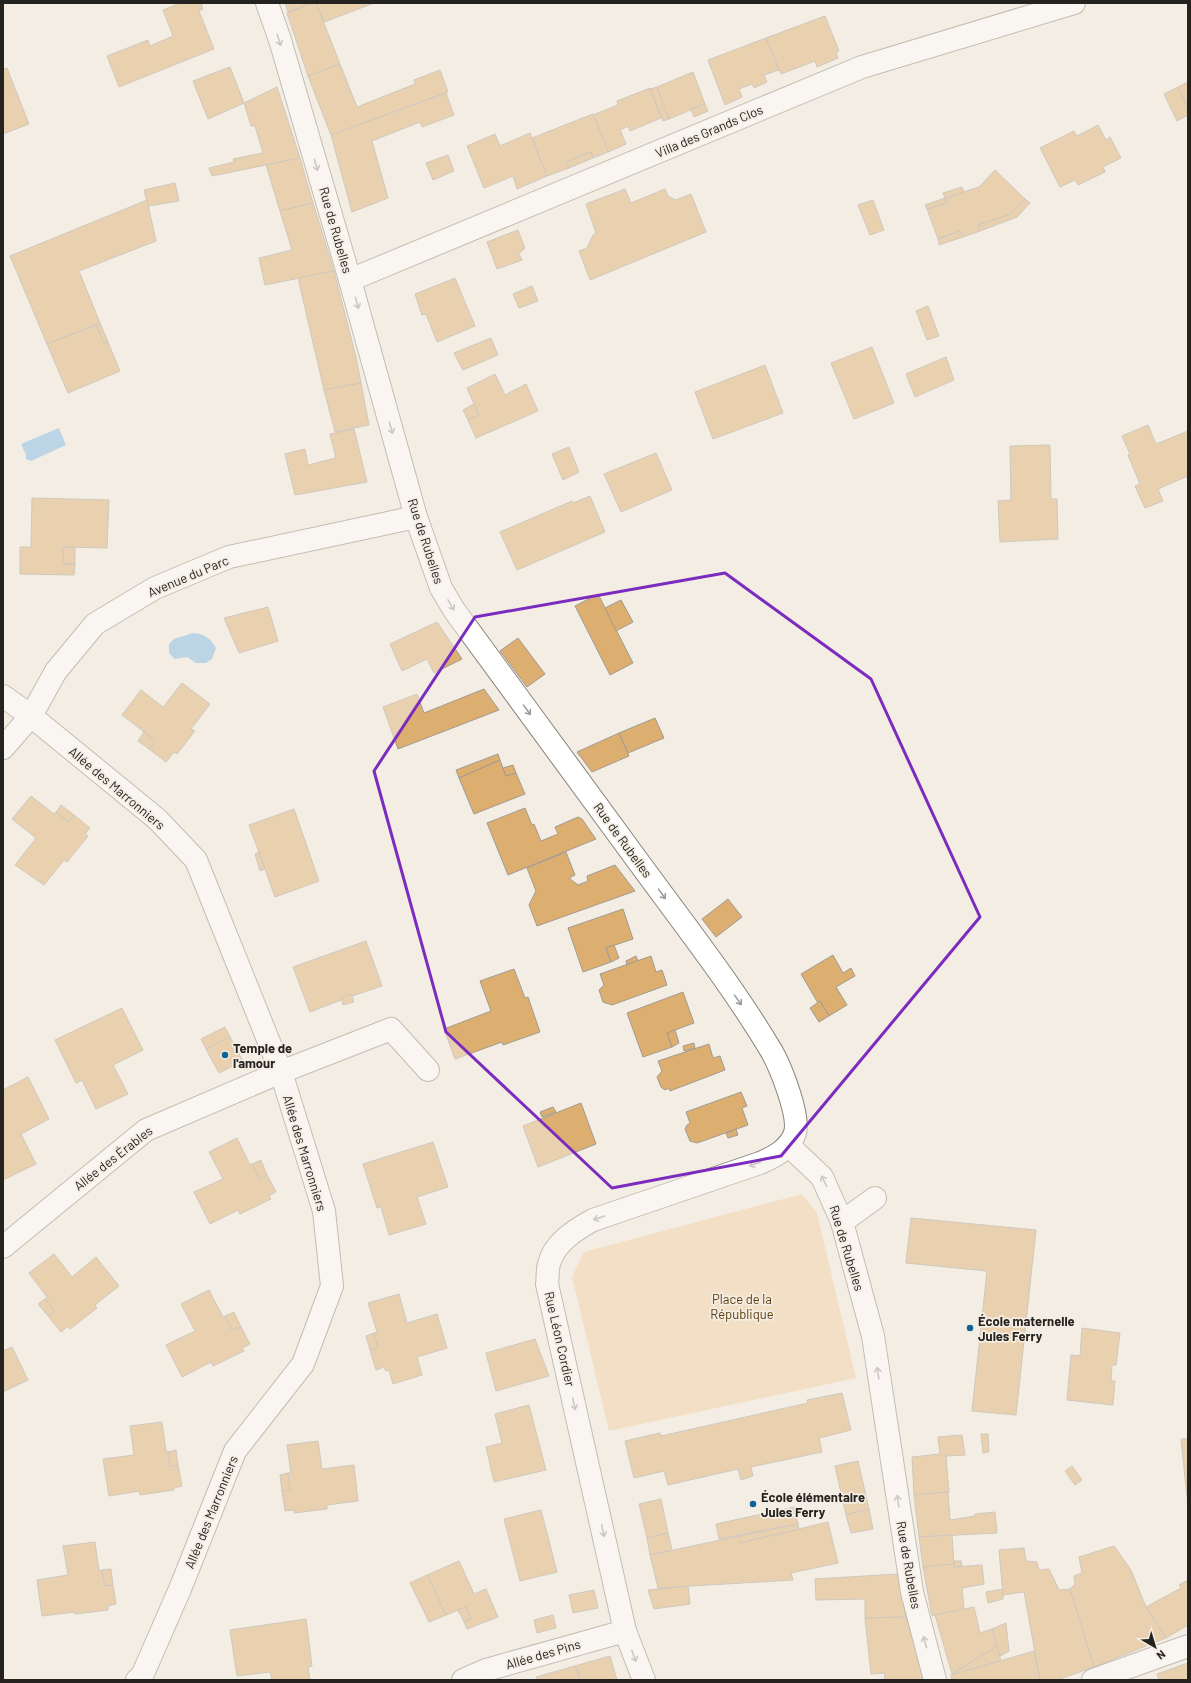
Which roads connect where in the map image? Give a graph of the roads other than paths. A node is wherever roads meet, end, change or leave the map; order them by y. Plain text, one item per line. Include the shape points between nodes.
1 (267, 3) edge
2 (1074, 3) edge
3 (350, 280) junction
4 (416, 517) junction
5 (3, 696) edge
6 (31, 716) junction
7 (3, 748) edge
8 (428, 1070) dead end
9 (280, 1072) junction
10 (788, 1145) junction
11 (875, 1198) dead end
12 (842, 1222) junction
13 (3, 1247) edge
14 (625, 1631) junction
15 (1188, 1646) edge
16 (142, 1679) edge
17 (463, 1680) edge
18 (644, 1680) edge
19 (935, 1680) edge
20 (1093, 1680) edge

1 -> 3 street, Rue de Rubelles
2 - 3 street, Villa des Grands Clos via 862,67
3 -> 4 street, Rue de Rubelles
4 - 6 street, Avenue du Parc via 229,558 156,588 95,624 56,671
4 -> 10 street, Rue de Rubelles via 441,588 454,610 672,907 740,1002 773,1054 789,1092 795,1117 795,1132
5 - 6 street, Allée des Marronniers
6 - 7 street, Avenue du Parc
6 - 9 street, Allée des Marronniers via 158,819 196,860
8 - 9 street, Allée des Érables via 391,1029
9 - 13 street, Allée des Érables via 146,1130
9 - 16 street, Allée des Marronniers via 324,1211 332,1286 302,1364 235,1451
12 -> 10 street, Rue de Rubelles via 822,1177
10 -> 14 street, Rue Léon Cordier via 777,1155 760,1163 593,1220 572,1232 558,1247 549,1264 547,1284
11 - 12 street
19 -> 12 street, Rue de Rubelles via 912,1592 873,1336
14 - 17 street, Allée des Pins via 486,1670
14 -> 18 street, Rue Léon Cordier
15 - 20 street

